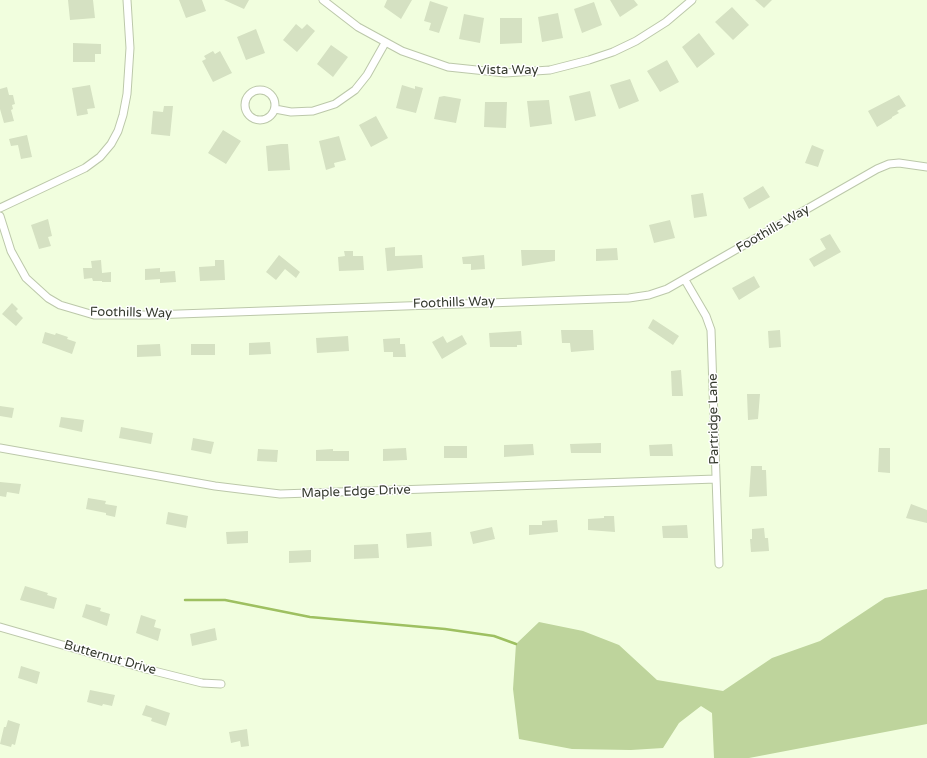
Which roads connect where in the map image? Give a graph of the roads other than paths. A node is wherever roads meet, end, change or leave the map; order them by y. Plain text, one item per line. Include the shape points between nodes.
1 (127, 0) edge
2 (323, 0) edge
3 (692, 0) edge
4 (385, 43) junction
5 (275, 109) junction
6 (927, 168) edge
7 (0, 208) edge
8 (0, 216) edge
9 (685, 280) junction
10 (0, 448) edge
11 (716, 479) junction
12 (719, 564) dead end
13 (0, 627) edge
14 (221, 684) dead end

1 - 7 street via 130,48 128,86 118,131 100,157 85,168
2 - 4 street, Vista Way via 358,27
3 - 4 street, Vista Way via 666,22 636,41 589,60 550,70 505,73 448,67
4 - 5 street via 367,75 345,98 324,109 313,111 291,112
5 - 5 street via 276,104 272,95 263,90 254,91 246,98 247,113 255,119 265,120
6 - 9 street, Foothills Way via 899,163 877,169
8 - 9 street, Foothills Way via 11,251 26,278 60,305 94,315 629,298 649,295
9 - 11 street, Partridge Lane via 706,316 711,330
10 - 11 street, Maple Edge Drive via 215,486 280,494
11 - 12 street, Partridge Lane
13 - 14 street, Butternut Drive via 146,669 202,683

